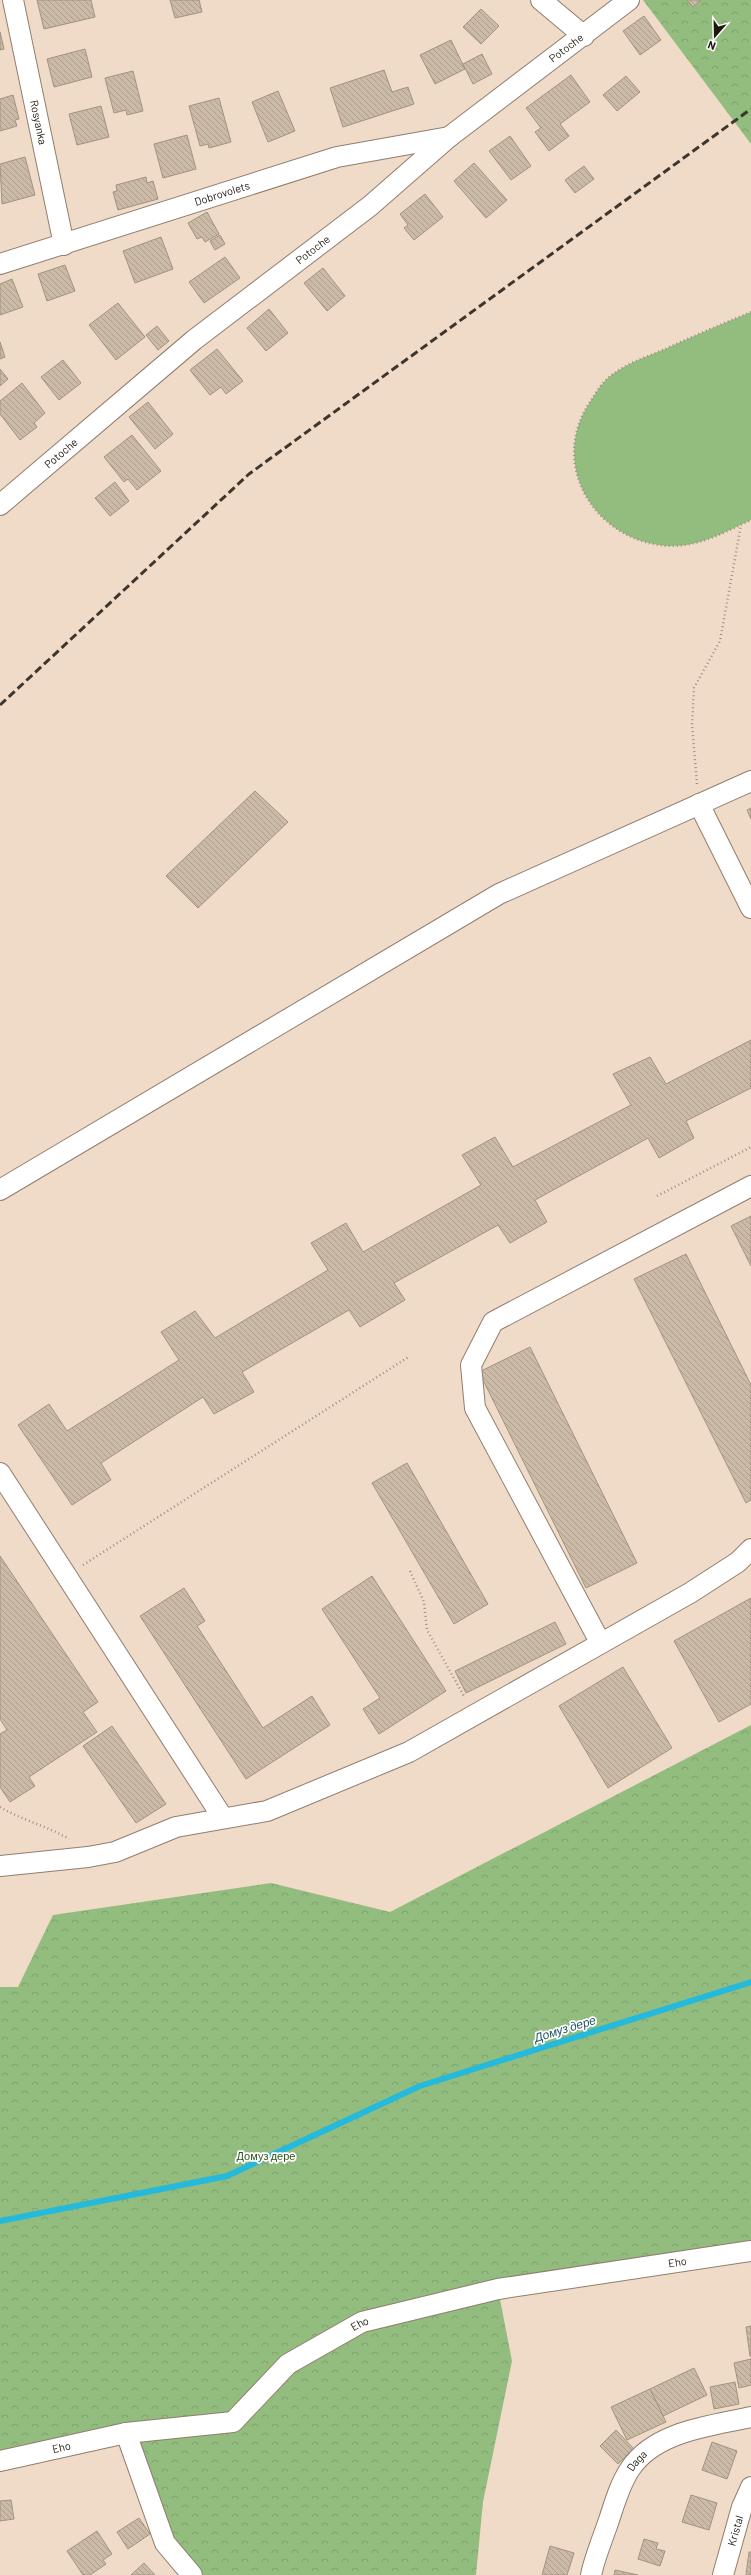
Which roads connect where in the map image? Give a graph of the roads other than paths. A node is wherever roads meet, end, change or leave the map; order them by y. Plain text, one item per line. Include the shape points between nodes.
1 (13, 0) edge
2 (541, 0) edge
3 (629, 0) edge
4 (584, 36) junction
5 (448, 137) junction
6 (64, 245) junction
7 (0, 264) edge
8 (2, 495) edge
9 (751, 781) edge
10 (699, 804) junction
11 (751, 908) edge
12 (751, 1186) edge
13 (0, 1190) edge
14 (0, 1473) edge
15 (751, 1550) edge
16 (600, 1642) junction
17 (222, 1818) junction
18 (0, 1866) edge
19 (751, 2251) edge
20 (751, 2417) edge
21 (126, 2433) junction
22 (0, 2460) edge
23 (751, 2487) edge
24 (192, 2575) edge
25 (591, 2575) edge
26 (723, 2575) edge

1 - 6 street, Rosyanka
2 - 4 street
3 - 4 street, Potoche
4 - 5 street, Potoche
5 - 6 street, Dobrovolets via 336,157
5 - 8 street, Potoche via 370,206 194,340
6 - 7 street, Dobrovolets
9 - 10 street
10 - 11 street
10 - 13 street via 499,894
12 - 16 street via 493,1322 471,1365 475,1408
14 - 17 street
15 - 16 street via 738,1562 690,1592
16 - 17 street via 409,1752 267,1811
17 - 18 street via 176,1827 115,1852
19 - 21 street, Eho via 498,2289 362,2322 288,2364 233,2422
20 - 25 street, Daga via 686,2432 670,2438 640,2458 621,2485
21 - 22 street, Eho
21 - 24 street via 165,2543
23 - 26 street, Kristal via 742,2507

